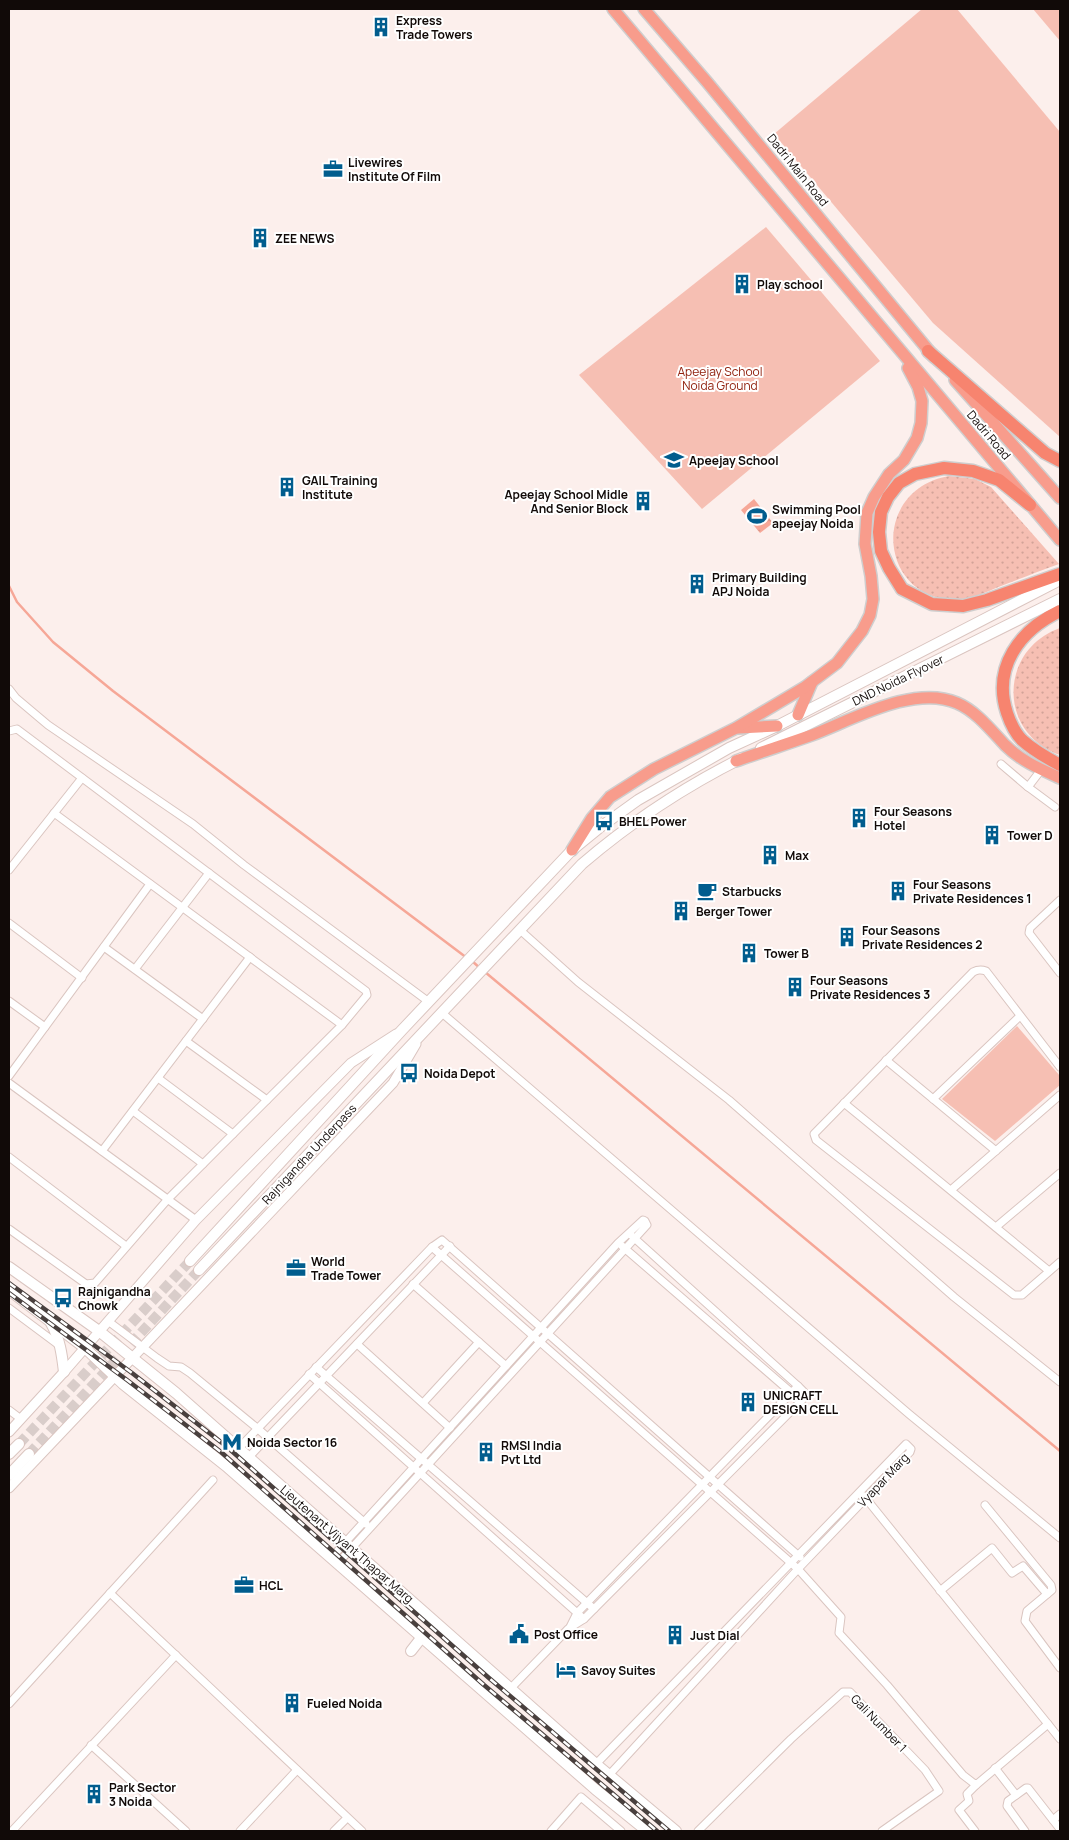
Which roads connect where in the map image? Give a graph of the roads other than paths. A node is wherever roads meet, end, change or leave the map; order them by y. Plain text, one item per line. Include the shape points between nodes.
1 (613, 9) edge
2 (644, 9) edge
3 (898, 347) junction
4 (928, 351) junction
5 (1060, 461) edge
6 (1060, 498) edge
7 (1030, 505) junction
8 (1060, 540) edge
9 (1060, 574) edge
10 (1060, 580) edge
11 (1034, 588) junction
12 (1060, 599) edge
13 (1054, 610) edge
14 (812, 681) junction
15 (9, 689) edge
16 (798, 715) junction
17 (777, 726) junction
18 (736, 728) junction
19 (9, 731) edge
20 (736, 761) junction
21 (1001, 764) dead end
22 (1060, 765) edge
23 (1041, 770) junction
24 (82, 778) junction
25 (1060, 778) edge
26 (1028, 787) junction
27 (1055, 807) dead end
28 (54, 813) junction
29 (572, 850) junction
30 (9, 870) edge
31 (209, 872) junction
32 (150, 884) junction
33 (1060, 900) edge
34 (182, 907) junction
35 (9, 923) edge
36 (517, 933) junction
37 (104, 947) junction
38 (250, 957) junction
39 (134, 970) junction
40 (1060, 973) edge
41 (82, 978) junction
42 (432, 998) junction
43 (9, 1001) edge
44 (445, 1009) junction
45 (1020, 1016) junction
46 (203, 1019) junction
47 (342, 1024) junction
48 (45, 1027) junction
49 (402, 1030) junction
50 (420, 1037) junction
51 (186, 1041) junction
52 (886, 1060) junction
53 (1060, 1067) edge
54 (9, 1076) edge
55 (158, 1078) junction
56 (9, 1083) edge
57 (1060, 1095) edge
58 (933, 1099) junction
59 (267, 1100) junction
60 (844, 1103) junction
61 (133, 1111) junction
62 (233, 1134) junction
63 (102, 1151) junction
64 (996, 1151) junction
65 (9, 1157) edge
66 (203, 1164) junction
67 (1060, 1173) edge
68 (951, 1190) junction
69 (168, 1199) junction
70 (196, 1220) junction
71 (996, 1227) junction
72 (9, 1228) edge
73 (628, 1233) junction
74 (635, 1238) junction
75 (618, 1243) junction
76 (126, 1246) junction
77 (450, 1246) junction
78 (432, 1247) junction
79 (625, 1249) junction
80 (441, 1255) junction
81 (190, 1261) tunnel mouth
82 (1060, 1262) edge
83 (9, 1267) edge
84 (199, 1270) tunnel mouth
85 (1049, 1271) junction
86 (413, 1284) junction
87 (9, 1290) edge
88 (9, 1308) edge
89 (49, 1320) junction
90 (108, 1321) junction
91 (541, 1328) junction
92 (99, 1331) junction
93 (548, 1333) junction
94 (533, 1336) junction
95 (479, 1342) junction
96 (540, 1342) junction
97 (356, 1344) junction
98 (60, 1346) junction
99 (85, 1348) junction
100 (143, 1348) junction
101 (131, 1358) junction
102 (506, 1366) junction
103 (316, 1367) junction
104 (64, 1372) junction
105 (309, 1374) junction
106 (326, 1376) junction
107 (115, 1377) junction
108 (1060, 1382) edge
109 (319, 1383) junction
110 (798, 1386) junction
111 (792, 1393) junction
112 (801, 1401) junction
113 (423, 1403) junction
114 (9, 1410) edge
115 (21, 1419) junction
116 (257, 1428) junction
117 (450, 1428) junction
118 (9, 1432) edge
119 (267, 1437) junction
120 (19, 1444) tunnel mouth
121 (239, 1448) junction
122 (9, 1454) edge
123 (30, 1454) tunnel mouth
124 (249, 1457) junction
125 (421, 1459) junction
126 (428, 1464) junction
127 (414, 1467) junction
128 (420, 1473) junction
129 (9, 1476) edge
130 (709, 1477) junction
131 (213, 1480) dead end
132 (718, 1484) junction
133 (702, 1485) junction
134 (9, 1488) edge
135 (860, 1490) junction
136 (710, 1492) junction
137 (866, 1498) junction
138 (985, 1505) dead end
139 (491, 1519) junction
140 (363, 1522) junction
141 (370, 1527) junction
142 (482, 1529) junction
143 (1060, 1538) edge
144 (348, 1546) junction
145 (797, 1555) junction
146 (335, 1561) junction
147 (805, 1562) junction
148 (790, 1563) junction
149 (547, 1568) junction
150 (798, 1569) junction
151 (539, 1579) junction
152 (1060, 1584) edge
153 (940, 1590) junction
154 (1050, 1592) junction
155 (110, 1593) junction
156 (587, 1602) junction
157 (594, 1609) junction
158 (577, 1613) junction
159 (584, 1620) junction
160 (568, 1629) junction
161 (422, 1637) junction
162 (411, 1651) dead end
163 (176, 1655) junction
164 (1060, 1668) edge
165 (511, 1688) junction
166 (9, 1704) edge
167 (1048, 1724) junction
168 (1060, 1738) edge
169 (90, 1745) junction
170 (598, 1762) junction
171 (996, 1768) junction
172 (297, 1770) junction
173 (610, 1774) junction
174 (976, 1785) junction
175 (1016, 1795) junction
176 (1060, 1814) edge
177 (347, 1818) junction
178 (1053, 1820) junction
179 (1060, 1829) edge
180 (12, 1831) edge
181 (186, 1831) edge
182 (240, 1831) edge
183 (334, 1831) edge
184 (362, 1831) edge
185 (551, 1831) edge
186 (621, 1831) edge
187 (647, 1831) edge
188 (676, 1831) edge
189 (698, 1831) edge
190 (882, 1831) edge
191 (975, 1831) edge
192 (1025, 1831) edge

1 - 3 highway
2 - 4 highway, Dadri Main Road
3 - 7 highway, Dadri Road
3 - 14 highway via 922,401 917,438 904,460 889,474 867,513 865,544 873,598 870,615 862,632 837,663
4 - 5 highway via 1045,453
4 - 6 highway, Dadri Road
7 - 8 highway, Dadri Road
7 - 11 highway via 998,480 974,471 944,468 915,474 899,483 881,512 879,532 882,551 902,589 932,604 963,606
9 - 11 highway
10 - 11 main road, DND Noida Flyover
11 - 16 main road, DND Noida Flyover
12 - 13 main road, DND Noida Flyover
13 - 20 main road, DND Noida Flyover
13 - 22 highway via 1029,631 1014,651 1005,666 1002,682 1004,701 1021,739
14 - 16 highway
14 - 18 highway
15 - 42 street via 48,725 193,824 244,866
16 - 17 main road, DND Noida Flyover
17 - 18 highway
17 - 29 main road, DND Noida Flyover via 729,748 638,800
18 - 29 highway via 654,769 610,797
19 - 24 street via 17,729
20 - 23 highway via 900,702 942,698 958,703 990,727 1006,746
20 - 36 main road, DND Noida Flyover via 646,813 612,838 582,864
21 - 26 street
23 - 25 highway
23 - 26 street
24 - 28 street
24 - 31 street
26 - 27 street
28 - 30 street
28 - 32 street
29 - 42 main road, Rajnigandha Underpass
31 - 34 street
31 - 47 street via 366,991 367,998
32 - 34 street
32 - 37 street
33 - 40 street via 1028,933
34 - 38 street
34 - 39 street
35 - 41 street
36 - 44 main road, Rajnigandha Underpass
36 - 108 street via 729,1100 954,1297
37 - 39 street
37 - 41 street
38 - 46 street
38 - 47 street
39 - 46 street
41 - 48 street
42 - 49 main road, Rajnigandha Underpass
43 - 48 street
44 - 50 main road, Rajnigandha Underpass
44 - 143 street via 909,1414
45 - 52 street via 986,971 977,970
45 - 53 street
45 - 58 street
46 - 51 street
47 - 59 street
48 - 54 street
49 - 70 street via 351,1063
49 - 81 main road, Rajnigandha Underpass
50 - 84 main road, Rajnigandha Underpass
50 - 100 street via 393,1083
51 - 55 street
51 - 59 street
52 - 58 street
52 - 60 street
55 - 61 street
55 - 62 street
56 - 63 street
57 - 64 street
58 - 64 street
59 - 62 street
60 - 68 street
60 - 85 street via 815,1132 816,1140 1014,1295 1022,1295
61 - 63 street
61 - 66 street
62 - 66 street
63 - 69 street
64 - 68 street
65 - 76 street
66 - 69 street
67 - 71 street
68 - 71 street
69 - 70 street
69 - 76 street
70 - 90 street
71 - 85 street
72 - 76 street via 86,1284 95,1283
73 - 74 street
73 - 74 street via 645,1220 647,1225
73 - 75 street
74 - 79 street
74 - 110 street
75 - 79 street
75 - 91 street
77 - 78 street via 442,1240
77 - 80 street
77 - 91 street
78 - 80 street
78 - 103 street
79 - 93 street
79 - 111 street
80 - 86 street
80 - 94 street
82 - 85 street
83 - 92 main road, Lieutenant Vijyant Thapar Marg
86 - 95 street
86 - 97 street
87 - 89 main road, Lieutenant Vijyant Thapar Marg
88 - 98 street
89 - 98 main road via 58,1334
89 - 99 main road, Lieutenant Vijyant Thapar Marg
90 - 92 street
90 - 100 street
91 - 93 street
91 - 94 street
92 - 99 street
92 - 101 main road, Lieutenant Vijyant Thapar Marg
93 - 96 street
93 - 130 street
94 - 96 street
94 - 102 street
95 - 102 street
95 - 113 street
96 - 126 street
96 - 133 street
97 - 106 street
97 - 113 street
98 - 104 main road
99 - 104 street
99 - 107 main road, Lieutenant Vijyant Thapar Marg
100 - 101 street
100 - 116 street via 169,1366 186,1370
101 - 107 street
101 - 121 main road, Lieutenant Vijyant Thapar Marg
102 - 117 street
103 - 105 street
103 - 106 street
104 - 115 street
105 - 109 street
105 - 116 street
106 - 109 street
106 - 125 street
107 - 134 street
107 - 146 main road, Lieutenant Vijyant Thapar Marg via 226,1466
109 - 119 street
109 - 127 street
110 - 111 street
110 - 112 street via 806,1394
111 - 112 street
111 - 130 street
112 - 132 street
113 - 117 street
114 - 115 street
115 - 118 street
116 - 119 street
116 - 121 street
117 - 125 street
119 - 124 street
119 - 140 street
120 - 122 main road
121 - 124 main road, Lieutenant Vijyant Thapar Marg
123 - 129 main road
124 - 144 main road, Lieutenant Vijyant Thapar Marg
125 - 126 street
125 - 127 street
126 - 128 street
126 - 139 street
127 - 128 street
127 - 140 street
128 - 141 street
128 - 142 street
130 - 132 street
130 - 133 street
131 - 155 street
132 - 136 street
132 - 145 street
133 - 136 street
133 - 156 street
135 - 137 street
135 - 137 street, Vyapar Marg via 904,1445 911,1449
135 - 145 street, Vyapar Marg
136 - 148 street
136 - 157 street
137 - 147 street, Vyapar Marg
137 - 153 street
138 - 154 street via 1051,1585
139 - 142 street
139 - 149 street
140 - 141 street
140 - 144 street
141 - 144 street
142 - 151 street
144 - 146 street
144 - 165 main road, Lieutenant Vijyant Thapar Marg
145 - 147 street
145 - 148 street, Vyapar Marg
146 - 161 main road, Lieutenant Vijyant Thapar Marg
147 - 150 street, Vyapar Marg
148 - 150 street
148 - 170 street, Vyapar Marg
149 - 151 street
149 - 156 street
150 - 173 street, Vyapar Marg
150 - 174 street via 841,1617 839,1633
151 - 158 street
152 - 154 street
153 - 154 street via 992,1548 1012,1573 1023,1566
153 - 167 street
154 - 164 street via 1027,1611 1025,1621
155 - 163 street
155 - 166 street
156 - 157 street
156 - 158 street
157 - 159 street
158 - 159 street
158 - 160 street
159 - 160 street
160 - 165 street
161 - 162 main road
161 - 187 main road, Lieutenant Vijyant Thapar Marg
163 - 169 street
163 - 172 street
165 - 170 main road, Lieutenant Vijyant Thapar Marg
167 - 168 street
167 - 171 street
169 - 180 street
169 - 181 street
170 - 173 main road, Lieutenant Vijyant Thapar Marg
171 - 174 street
171 - 175 street
172 - 177 street
172 - 182 street
173 - 188 main road, Lieutenant Vijyant Thapar Marg
174 - 191 street via 967,1794 969,1802 959,1810
175 - 178 street via 1028,1788
175 - 192 street via 1007,1806
176 - 178 street
177 - 183 street
177 - 184 street
178 - 179 street
185 - 186 street via 581,1797
189 - 190 street, Gali Number 1 via 791,1739 847,1691 925,1770 939,1791

